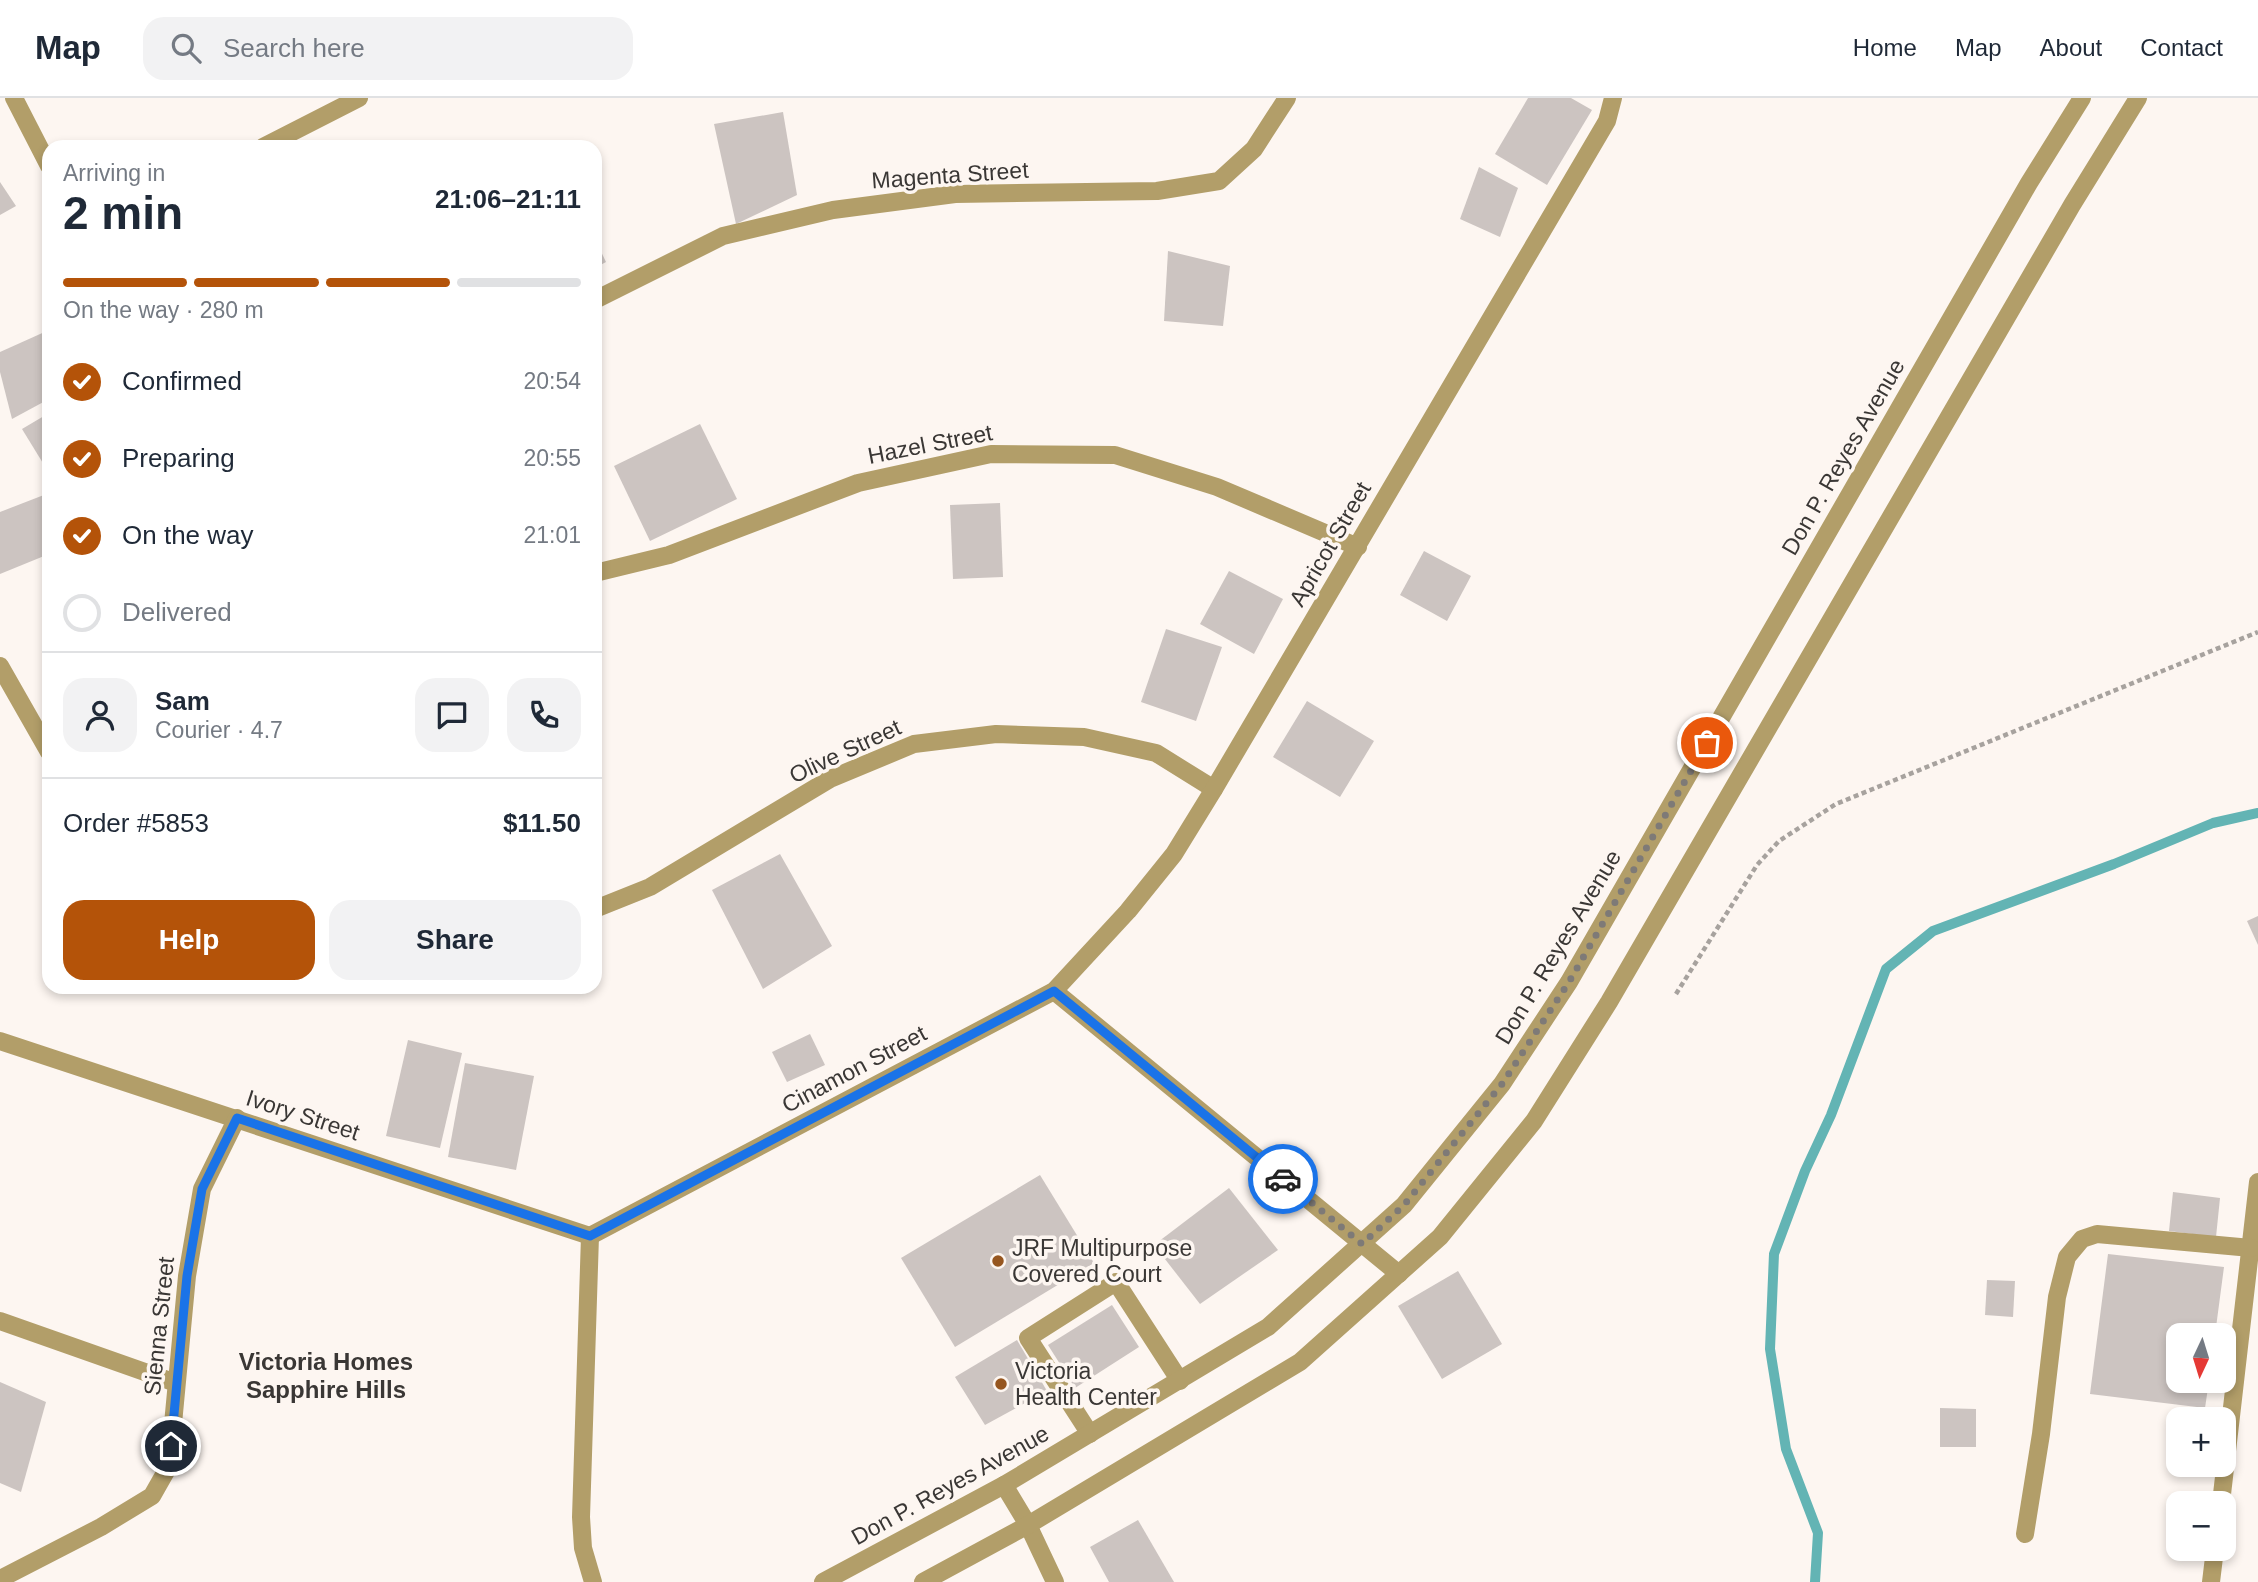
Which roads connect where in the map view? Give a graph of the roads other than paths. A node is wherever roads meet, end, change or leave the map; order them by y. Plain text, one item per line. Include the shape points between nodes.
1 (14, 98) edge
2 (359, 98) edge
3 (1287, 98) edge
4 (1613, 98) edge
5 (2082, 98) edge
6 (2138, 98) edge
7 (277, 140) edge
8 (42, 152) edge
9 (602, 296) edge
10 (1357, 547) junction
11 (602, 571) edge
12 (0, 666) edge
13 (42, 740) edge
14 (1214, 789) junction
15 (602, 906) edge
16 (1054, 991) junction
17 (0, 1041) edge
18 (237, 1118) junction
19 (2258, 1182) edge
20 (590, 1236) junction
21 (1362, 1244) junction
22 (2250, 1248) junction
23 (1399, 1274) junction
24 (0, 1321) edge
25 (1180, 1381) junction
26 (176, 1383) junction
27 (1090, 1434) junction
28 (1004, 1485) junction
29 (2222, 1491) edge
30 (1028, 1525) junction
31 (2025, 1534) dead end
32 (2214, 1561) edge
33 (0, 1580) edge
34 (593, 1582) edge
35 (823, 1582) edge
36 (923, 1582) edge
37 (1055, 1582) edge
38 (2211, 1582) edge

1 - 8 street
2 - 7 street
3 - 9 street, Magenta Street via 1254,149 1219,181 1157,191 955,194 833,210 723,236
4 - 10 street, Apricot Street via 1607,121
5 - 21 street, Don P. Reyes Avenue via 1569,982 1502,1084 1404,1205
6 - 23 street via 1609,1002 1534,1121 1440,1237
10 - 11 street, Hazel Street via 1217,487 1115,455 991,454 858,483 669,555
10 - 14 street, Apricot Street
12 - 13 street
14 - 15 street, Olive Street via 1156,753 1084,737 996,734 914,744 830,779 650,887
14 - 16 street, Apricot Street via 1174,854
16 - 20 street, Cinamon Street
16 - 21 street
17 - 18 street, Ivory Street
18 - 20 street, Ivory Street
18 - 26 street, Sienna Street via 202,1189
19 - 22 street
20 - 34 street via 581,1517 583,1548
21 - 23 street
21 - 25 street, Don P. Reyes Avenue via 1268,1327
22 - 29 street
22 - 31 street via 2096,1234 2082,1239 2067,1257 2057,1297
23 - 30 street via 1300,1362
24 - 26 street
25 - 27 street, Don P. Reyes Avenue
25 - 27 street via 1116,1282 1028,1338
26 - 33 street, Sienna Street via 169,1466 152,1496
27 - 28 street, Don P. Reyes Avenue
28 - 30 street
28 - 35 street, Don P. Reyes Avenue
30 - 36 street
30 - 37 street
32 - 38 street

